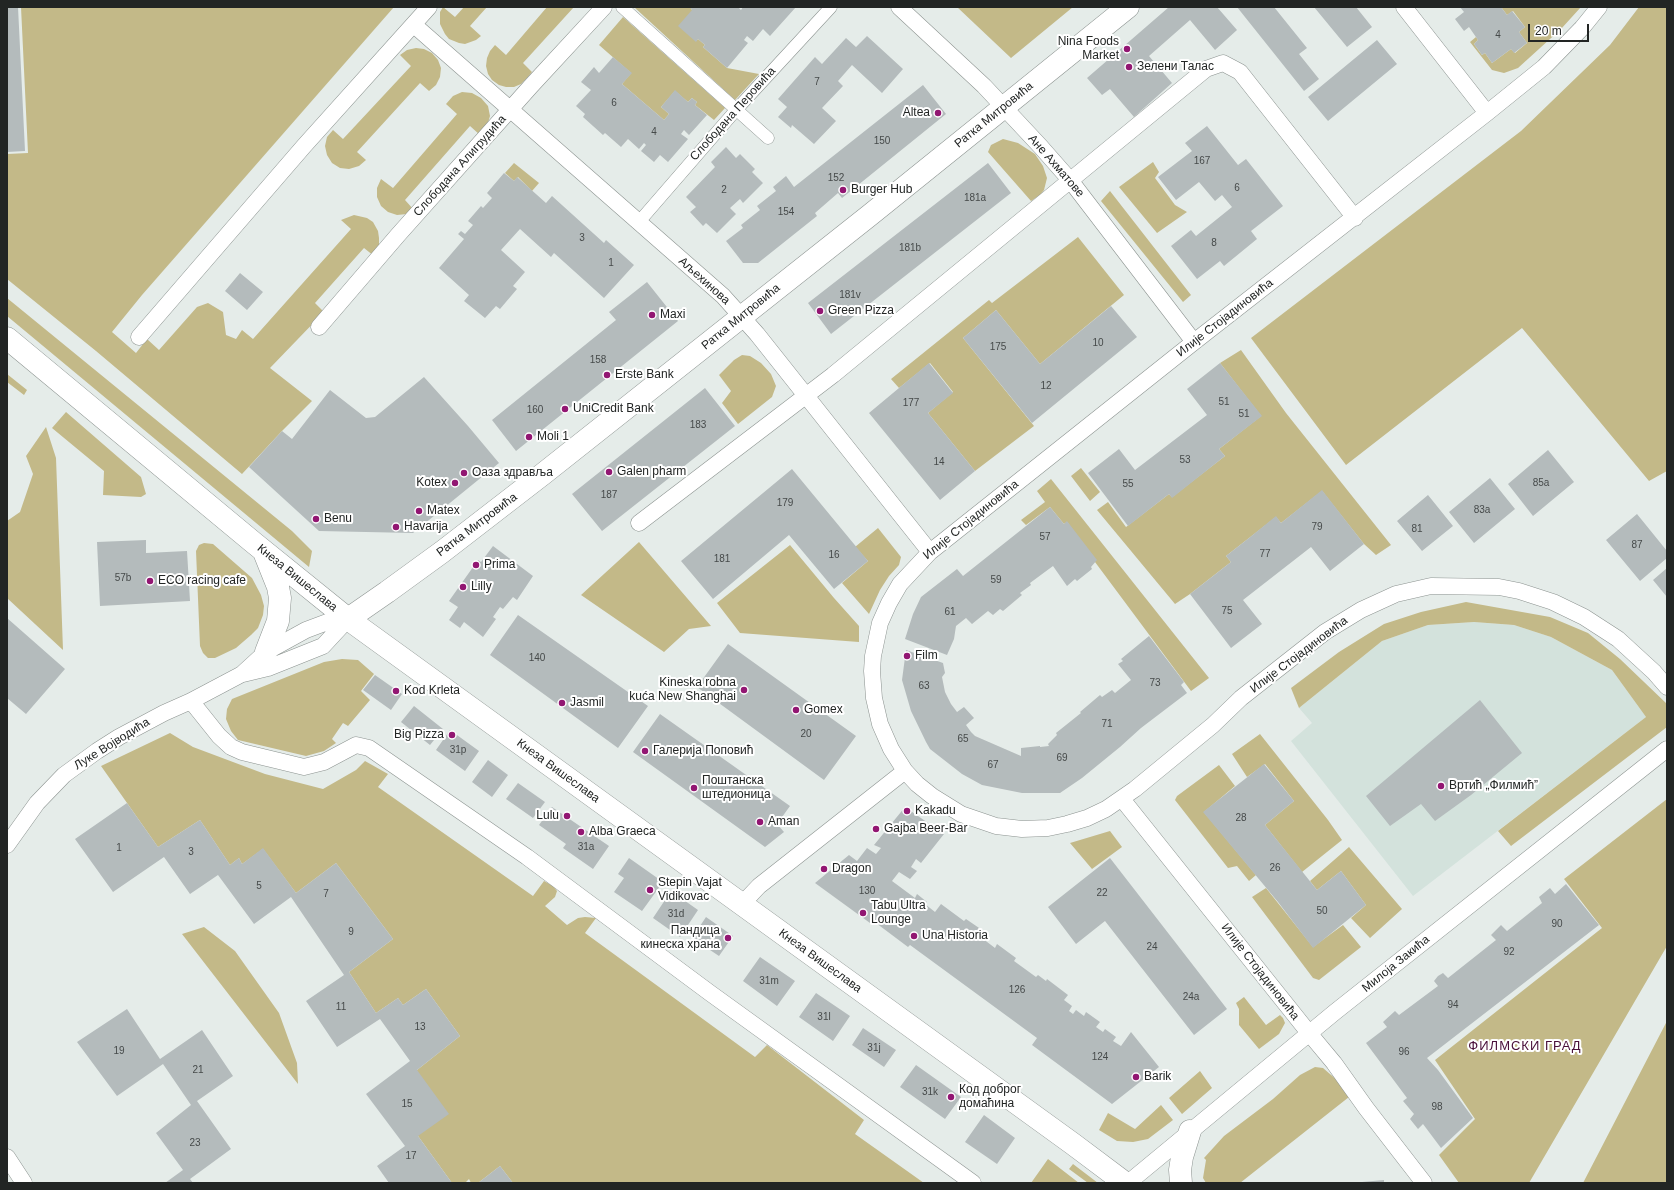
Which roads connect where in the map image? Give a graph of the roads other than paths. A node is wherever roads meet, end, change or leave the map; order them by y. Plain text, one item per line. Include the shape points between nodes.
1 (429, 7) edge
2 (604, 7) edge
3 (622, 7) edge
4 (830, 7) edge
5 (899, 7) edge
6 (1128, 7) edge
7 (1404, 7) edge
8 (1599, 7) edge
9 (414, 24) junction
10 (1004, 107) junction
11 (510, 110) junction
12 (736, 110) junction
13 (1487, 114) junction
14 (768, 138) dead end
15 (1070, 180) junction
16 (1355, 218) junction
17 (638, 222) junction
18 (742, 317) junction
19 (320, 327) dead end
20 (139, 337) dead end
21 (7, 338) edge
22 (1194, 342) junction
23 (805, 395) junction
24 (639, 522) dead end
25 (264, 551) junction
26 (930, 552) junction
27 (348, 619) junction
28 (266, 652) junction
29 (242, 674) junction
30 (1667, 687) edge
31 (191, 701) junction
32 (1667, 750) edge
33 (905, 771) junction
34 (1122, 799) junction
35 (7, 845) edge
36 (741, 905) junction
37 (1309, 1034) junction
38 (1190, 1131) junction
39 (7, 1157) edge
40 (24, 1183) edge
41 (973, 1183) edge
42 (1125, 1183) edge
43 (1128, 1183) edge
44 (1180, 1183) edge
45 (1424, 1183) edge

1 - 9 street
2 - 11 street, Слободана Алигрудића
3 - 12 street
4 - 12 street, Слободана Перовића
5 - 10 street, Ане Ахматове
6 - 10 main road, Ратка Митровића
7 - 13 street
8 - 13 street, Илије Стојадиновића via 1544,67
9 - 11 street, Аљехинова
9 - 20 street
10 - 15 street, Ане Ахматове
10 - 18 main road, Ратка Митровића
11 - 17 street, Аљехинова
11 - 19 street, Слободана Алигрудића
12 - 14 street
12 - 17 street, Слободана Перовића
13 - 16 street, Илије Стојадиновића
15 - 16 street via 1206,69 1223,63 1240,72
15 - 22 street, Ане Ахматове
15 - 23 street via 833,375
16 - 22 street, Илије Стојадиновића
17 - 18 street, Аљехинова via 722,296
18 - 23 street, Аљехинова
18 - 27 main road, Ратка Митровића via 486,518
21 - 25 main road, Кнеза Вишеслава
22 - 26 street, Илије Стојадиновића
23 - 24 street
23 - 26 street, Аљехинова
25 - 27 main road, Кнеза Вишеслава
25 - 28 main road via 280,598 278,621
26 - 33 street, Илије Стојадиновића via 900,584 889,603 880,623 873,656 874,698 880,724 891,749
27 - 28 street, Луке Војводића via 319,624
27 - 29 street, Луке Војводића via 322,646 268,668
27 - 36 main road, Кнеза Вишеслава
28 - 29 street, Луке Војводића
29 - 31 street, Луке Војводића
30 - 34 street, Илије Стојадиновића via 1618,639 1584,617 1553,602 1499,587 1430,586 1396,594 1361,610 1325,632
31 - 35 street, Луке Војводића via 119,737 64,774 37,802
31 - 41 street via 231,748 242,752 304,767 327,760 356,745 371,749 527,857
32 - 37 street, Милоја Закића
33 - 34 street, Илије Стојадиновића via 932,796 961,814 1009,828 1048,828 1067,824 1087,818
33 - 36 street via 759,886
34 - 37 street, Илије Стојадиновића
36 - 42 main road, Кнеза Вишеслава
37 - 38 street, Милоја Закића
37 - 45 street, Илије Стојадиновића via 1334,1063
38 - 43 street, Милоја Закића
38 - 44 main road via 1182,1157
39 - 40 street

